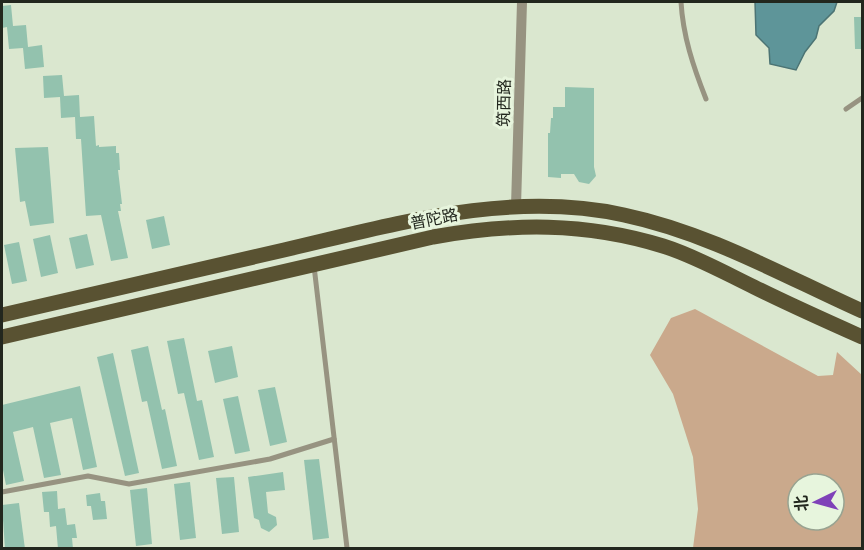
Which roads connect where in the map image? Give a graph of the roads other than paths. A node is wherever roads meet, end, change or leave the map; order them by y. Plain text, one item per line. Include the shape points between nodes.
1 (522, 2) edge
2 (681, 2) edge
3 (862, 98) edge
4 (706, 99) dead end
5 (846, 109) dead end
6 (516, 206) junction
7 (314, 264) junction
8 (862, 311) edge
9 (2, 315) edge
10 (2, 337) edge
11 (862, 337) edge
12 (334, 439) junction
13 (2, 492) edge
14 (347, 549) edge

1 - 6 street, 筑西路
2 - 4 lane via 683,29
3 - 5 lane
6 - 8 main road, 普陀路 via 579,208 671,226
6 - 9 main road, 普陀路 via 429,216
7 - 10 main road, 普陀路
7 - 11 main road, 普陀路 via 481,229 577,228 664,246
7 - 12 lane
12 - 13 lane via 270,459 129,484 88,476
12 - 14 lane

